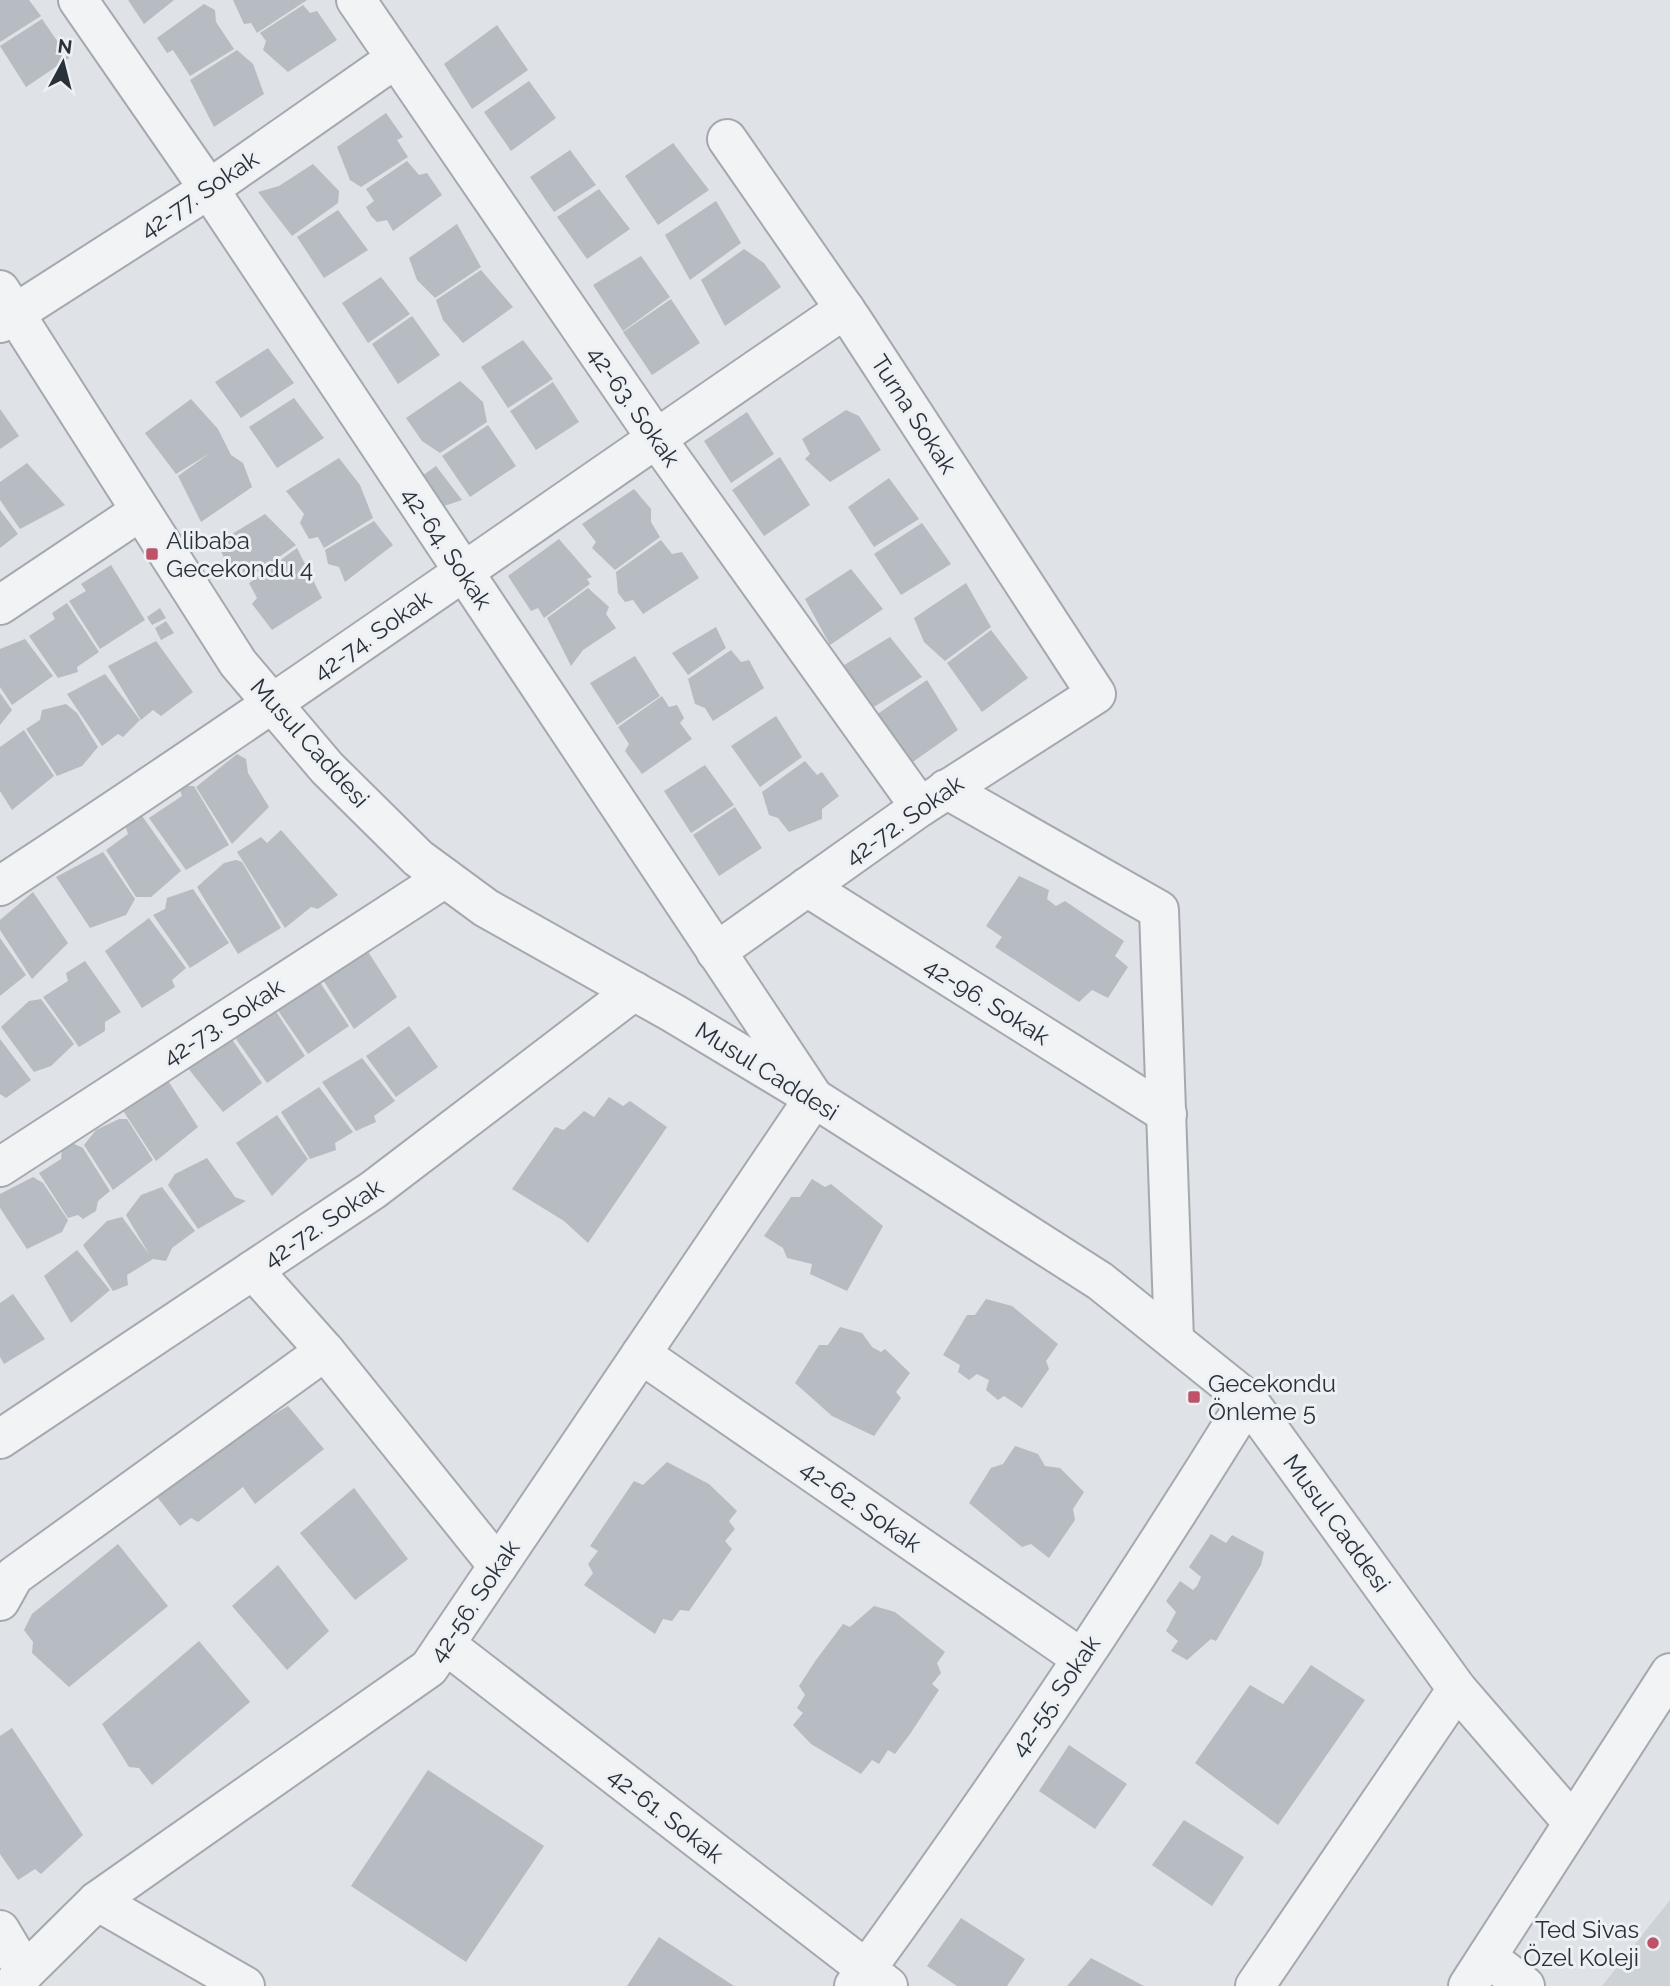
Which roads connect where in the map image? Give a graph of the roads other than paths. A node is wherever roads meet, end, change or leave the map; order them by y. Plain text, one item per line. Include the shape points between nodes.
1 (78, 0) edge
2 (356, 0) edge
3 (395, 59) junction
4 (727, 139) dead end
5 (209, 189) junction
6 (5, 309) edge
7 (845, 309) junction
8 (656, 438) junction
9 (139, 512) junction
10 (462, 570) junction
11 (0, 605) edge
12 (1096, 694) joint
13 (273, 705) junction
14 (933, 798) junction
15 (445, 878) junction
16 (0, 886) edge
17 (807, 887) junction
18 (716, 952) junction
19 (634, 992) junction
20 (814, 1098) junction
21 (1167, 1114) junction
22 (0, 1167) edge
23 (253, 1270) junction
24 (1174, 1340) junction
25 (326, 1351) junction
26 (642, 1354) junction
27 (1248, 1400) junction
28 (0, 1439) edge
29 (498, 1566) junction
30 (0, 1601) edge
31 (445, 1644) junction
32 (1081, 1658) junction
33 (1670, 1673) edge
34 (1457, 1689) junction
35 (1573, 1824) junction
36 (97, 1900) junction
37 (0, 1930) edge
38 (1477, 1972) edge
39 (18, 1979) edge
40 (869, 1981) edge
41 (245, 1986) edge
42 (1255, 1986) edge
43 (1525, 1986) edge

1 - 5 street, 42-64. Sokak
2 - 3 street, 42-63. Sokak
3 - 5 street, 42-77. Sokak
3 - 8 street, 42-63. Sokak
4 - 7 street, Turna Sokak
5 - 6 street, 42-77. Sokak
5 - 10 street, 42-64. Sokak
6 - 9 street, Musul Caddesi
7 - 8 street, 42-74. Sokak
7 - 12 street, Turna Sokak
8 - 10 street, 42-74. Sokak
8 - 14 street, 42-63. Sokak
9 - 11 street
9 - 13 street, Musul Caddesi via 238,663
10 - 13 street, 42-74. Sokak
10 - 18 street, 42-64. Sokak
12 - 14 street, 42-72. Sokak
13 - 15 street, Musul Caddesi via 327,768 418,858
13 - 16 street, 42-74. Sokak
14 - 17 street, 42-72. Sokak
14 - 21 street via 1159,910
15 - 19 street, Musul Caddesi via 486,908
15 - 22 street, 42-73. Sokak
17 - 18 street, 42-72. Sokak
17 - 21 street, 42-96. Sokak
18 - 20 street, 42-64. Sokak
19 - 20 street, Musul Caddesi
19 - 23 street, 42-72. Sokak via 373,1190
20 - 24 street, Musul Caddesi via 1100,1282
20 - 26 street, 42-56. Sokak
21 - 24 street
23 - 25 street
23 - 28 street, 42-72. Sokak
24 - 27 street, Musul Caddesi
25 - 29 street
25 - 30 street via 15,1576
26 - 29 street, 42-56. Sokak
26 - 32 street, 42-62. Sokak
27 - 32 street, 42-55. Sokak
27 - 34 street, Musul Caddesi
29 - 31 street, 42-56. Sokak
31 - 36 street, 42-56. Sokak via 429,1668
31 - 40 street, 42-61. Sokak
32 - 40 street, 42-55. Sokak via 917,1899
33 - 35 street
34 - 35 street, Musul Caddesi
34 - 42 street
35 - 38 street
36 - 39 street, 42-56. Sokak
36 - 41 street
37 - 39 street
38 - 43 street

